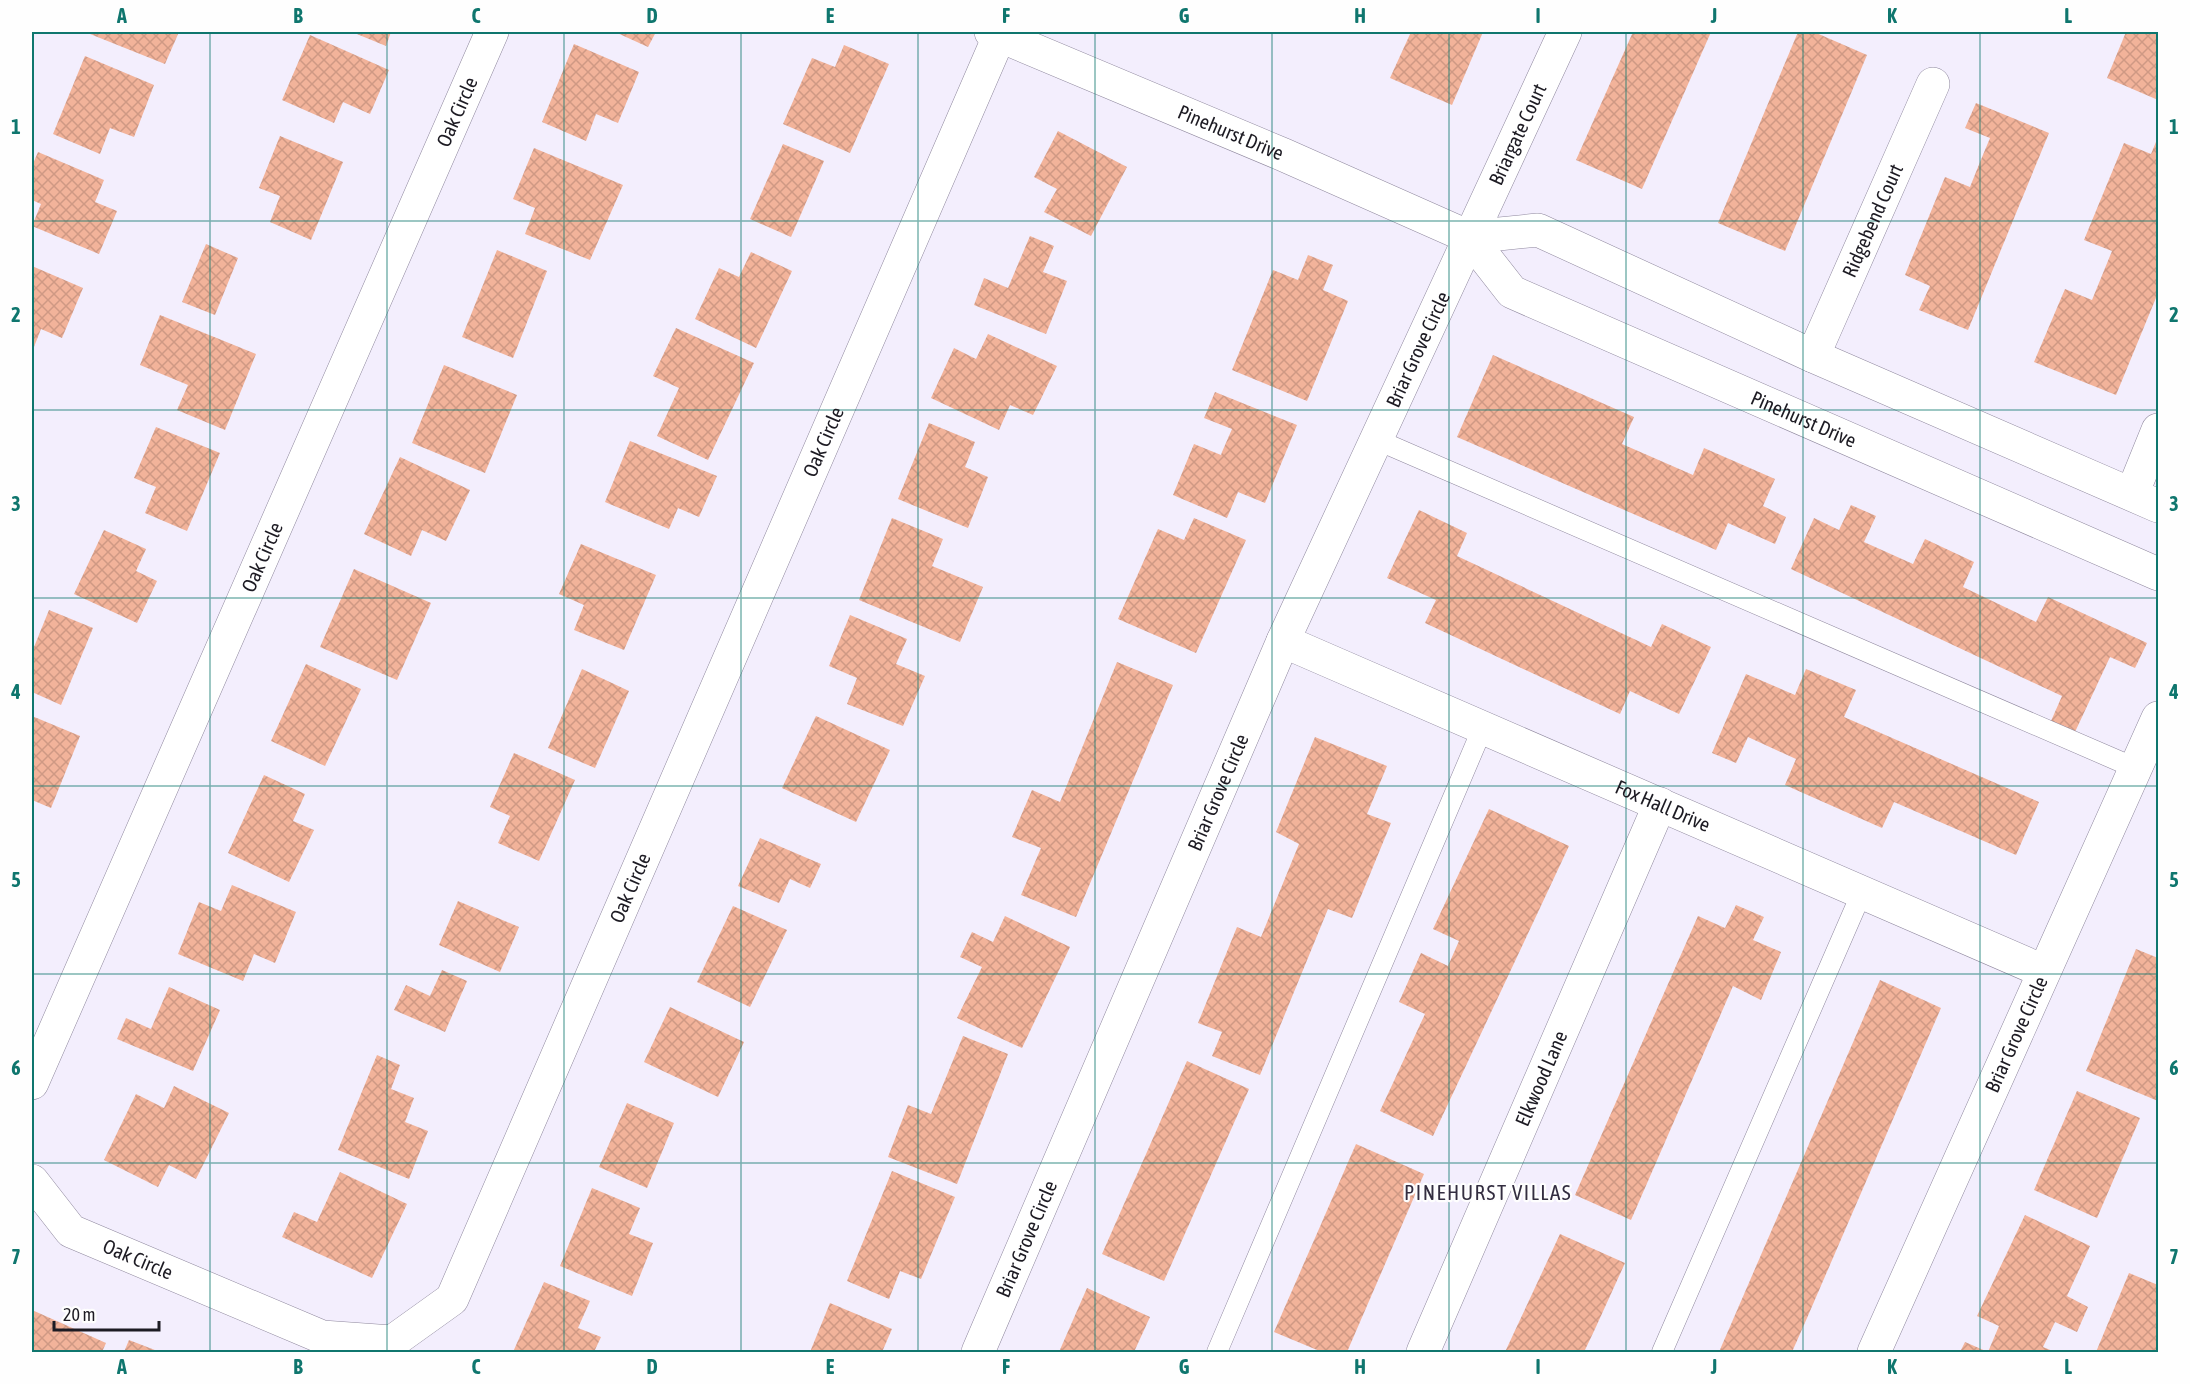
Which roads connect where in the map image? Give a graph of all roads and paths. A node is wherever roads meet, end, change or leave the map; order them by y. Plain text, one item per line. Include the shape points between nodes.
1 (492, 32) edge
2 (1565, 32) edge
3 (997, 33) edge
4 (1933, 84) dead end
5 (1469, 237) junction
6 (1813, 356) junction
7 (2158, 430) edge
8 (1375, 439) junction
9 (2145, 500) edge
10 (2158, 574) edge
11 (1283, 641) junction
12 (2158, 718) edge
13 (1483, 727) junction
14 (2135, 768) junction
15 (1660, 804) junction
16 (1862, 892) junction
17 (2043, 971) junction
18 (32, 1083) edge
19 (32, 1181) edge
20 (978, 1353) edge
21 (1217, 1353) edge
22 (1423, 1353) edge
23 (1662, 1353) edge
24 (1874, 1353) edge

1 - 18 street, Oak Circle
2 - 5 street, Briargate Court
3 - 5 street, Pinehurst Drive
3 - 19 street, Oak Circle via 452,1299 392,1342 322,1337 71,1231
4 - 6 street, Ridgebend Court
5 - 6 street, Pinehurst Drive via 1538,230
5 - 8 street, Briar Grove Circle
5 - 10 street, Pinehurst Drive via 1512,292
6 - 9 street, Pinehurst Drive
7 - 9 street
8 - 11 street, Briar Grove Circle
8 - 14 lane
11 - 13 street, Fox Hall Drive
11 - 20 street, Briar Grove Circle
12 - 14 street, Briar Grove Circle
13 - 15 street, Fox Hall Drive
13 - 21 lane
14 - 17 street, Briar Grove Circle
15 - 16 street, Fox Hall Drive
15 - 22 street, Elkwood Lane
16 - 17 street, Fox Hall Drive
16 - 23 lane
17 - 24 street, Briar Grove Circle

